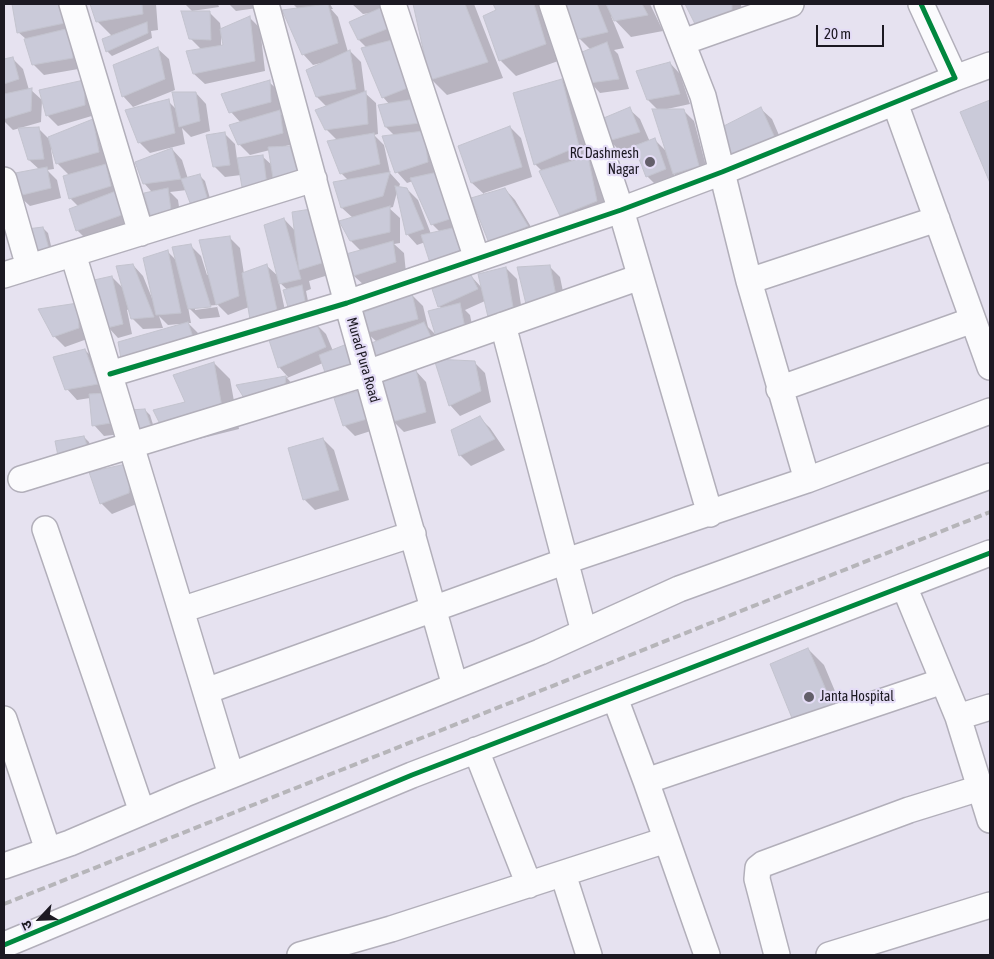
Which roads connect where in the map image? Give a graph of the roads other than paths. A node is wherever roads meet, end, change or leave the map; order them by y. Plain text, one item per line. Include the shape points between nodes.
1 (72, 4) edge
2 (266, 4) edge
3 (394, 4) edge
4 (552, 4) edge
5 (667, 4) edge
6 (790, 4) edge
7 (921, 4) edge
8 (683, 42) junction
9 (990, 66) edge
10 (955, 78) junction
11 (895, 103) junction
12 (722, 172) junction
13 (314, 179) junction
14 (4, 180) edge
15 (621, 210) junction
16 (936, 219) junction
17 (141, 233) junction
18 (73, 254) junction
19 (477, 259) junction
20 (28, 267) junction
21 (4, 275) edge
22 (640, 277) junction
23 (749, 281) junction
24 (347, 303) junction
25 (973, 320) junction
26 (503, 325) junction
27 (990, 367) edge
28 (367, 373) junction
29 (110, 374) junction
30 (779, 389) junction
31 (990, 411) edge
32 (132, 447) junction
33 (990, 476) edge
34 (22, 480) dead end
35 (807, 480) junction
36 (710, 514) junction
37 (45, 529) dead end
38 (413, 534) junction
39 (990, 553) edge
40 (566, 562) junction
41 (904, 586) junction
42 (181, 610) junction
43 (434, 610) junction
44 (584, 632) junction
45 (943, 681) junction
46 (456, 686) junction
47 (206, 692) junction
48 (615, 698) junction
49 (990, 707) edge
50 (958, 717) junction
51 (4, 719) edge
52 (476, 750) junction
53 (231, 775) junction
54 (646, 781) junction
55 (980, 788) junction
56 (142, 812) junction
57 (990, 820) edge
58 (666, 840) junction
59 (48, 850) junction
60 (4, 866) edge
61 (563, 874) junction
62 (529, 885) junction
63 (990, 905) edge
64 (4, 945) edge
65 (306, 954) edge
66 (589, 955) edge
67 (706, 955) edge
68 (777, 955) edge
69 (829, 955) edge

1 - 17 street
2 - 13 street, Murad Pura Road
3 - 19 street
4 - 15 street
5 - 8 street
6 - 8 street
7 - 10 street
8 - 12 street via 703,96
9 - 10 street
10 - 11 street
11 - 12 street
11 - 16 street
12 - 15 street
12 - 23 street
13 - 17 street
13 - 24 street, Murad Pura Road
14 - 20 street
15 - 19 street
15 - 22 street
16 - 23 street
16 - 25 street
17 - 18 street
18 - 20 street
18 - 29 street
19 - 24 street
20 - 21 street
22 - 26 street
22 - 36 street
23 - 30 street
24 - 28 street, Murad Pura Road
24 - 29 street
25 - 27 street
25 - 30 street
26 - 28 street
26 - 40 street
28 - 32 street
28 - 38 street, Murad Pura Road
29 - 32 street
30 - 35 street
31 - 35 street
32 - 34 street
32 - 42 street
33 - 44 street via 679,589
35 - 36 street
36 - 40 street
37 - 56 street
38 - 42 street
38 - 43 street, Murad Pura Road
39 - 41 street
40 - 43 street
40 - 44 street
41 - 45 street
41 - 48 street
42 - 47 street
43 - 46 street, Murad Pura Road
43 - 47 street
44 - 46 street
45 - 50 street
45 - 54 street
46 - 53 street
47 - 53 street
48 - 52 street
48 - 54 street
49 - 50 street
50 - 55 street
51 - 59 street
52 - 62 street
52 - 64 street
53 - 56 street
54 - 58 street
55 - 57 street
55 - 68 street via 909,810 758,868 757,879
56 - 59 street
58 - 61 street
58 - 67 street
59 - 60 street
61 - 62 street
61 - 66 street
62 - 65 street
63 - 69 street

